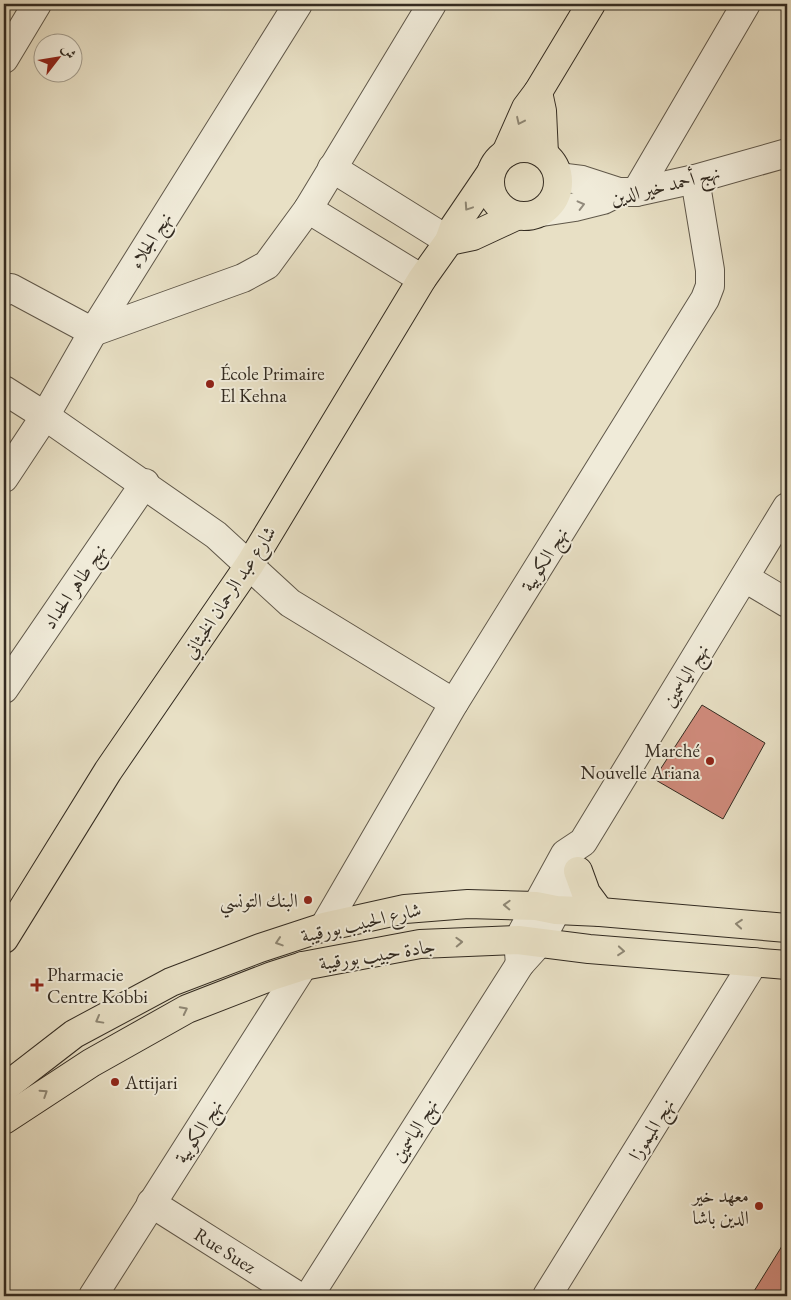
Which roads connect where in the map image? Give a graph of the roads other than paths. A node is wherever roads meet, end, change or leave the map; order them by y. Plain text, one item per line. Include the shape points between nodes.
1 (38, 4) edge
2 (298, 4) edge
3 (432, 4) edge
4 (590, 4) edge
5 (746, 4) edge
6 (4, 59) edge
7 (538, 92) junction
8 (787, 152) edge
9 (498, 163) junction
10 (551, 166) junction
11 (332, 168) junction
12 (695, 179) junction
13 (627, 192) junction
14 (308, 209) junction
15 (529, 214) junction
16 (449, 242) junction
17 (422, 279) junction
18 (4, 292) edge
19 (93, 332) junction
20 (4, 390) edge
21 (45, 416) junction
22 (4, 478) edge
23 (144, 483) junction
24 (787, 508) edge
25 (250, 564) junction
26 (745, 578) junction
27 (787, 603) edge
28 (4, 689) edge
29 (454, 703) junction
30 (583, 842) junction
31 (578, 871) junction
32 (546, 908) junction
33 (600, 912) junction
34 (784, 923) edge
35 (324, 927) junction
36 (4, 939) edge
37 (526, 949) junction
38 (754, 962) junction
39 (787, 965) edge
40 (303, 966) junction
41 (4, 1088) edge
42 (4, 1120) edge
43 (152, 1203) junction
44 (93, 1296) edge
45 (298, 1296) edge
46 (309, 1296) edge
47 (547, 1296) edge

1 - 6 street
2 - 19 street, نهج الجلاء
3 - 11 street
4 - 7 main road, شارع عبد الرحمان الخبثاني
5 - 13 street
7 -> 9 main road, شارع عبد الرحمان الخبثاني via 526,108
7 - 10 main road
8 - 12 street, نهج أحمد خير الدين
9 - 10 main road via 519,148 532,148
9 - 15 main road via 490,188 494,200 504,211
9 -> 16 main road, شارع عبد الرحمان الخبثاني via 454,227
10 - 13 street via 582,180
10 - 15 main road via 558,191 552,203
11 - 14 street
11 - 16 street
12 - 13 street, نهج أحمد خير الدين
12 - 29 street, نهج الكوبية via 710,270 710,286 705,299
15 -> 13 street, نهج أحمد خير الدين via 575,207
14 - 17 street
14 - 19 street via 258,271
15 - 16 main road
16 - 17 main road, شارع عبد الرحمان الخبثاني
17 - 25 main road, شارع عبد الرحمان الخبثاني
18 - 19 street via 11,288
19 - 21 street, نهج الجلاء
20 - 21 street
21 - 22 street, نهج الجلاء
21 - 23 street
23 - 25 street via 216,534
23 - 28 street, نهج طاهر الحداد
24 - 26 street, نهج الياسمين
25 - 29 street via 290,603
25 - 36 main road, شارع عبد الرحمان الخبثاني via 108,771
26 - 27 street
26 - 30 street, نهج الياسمين
29 - 35 street, نهج الكوبية
30 - 31 street, نهج الياسمين
30 - 32 street, نهج الياسمين via 566,854
31 - 32 street, نهج الياسمين
31 - 33 main road via 586,893
32 - 33 main road, شارع الحبيب بورقيبة
32 -> 35 main road, شارع الحبيب بورقيبة via 468,904 405,909
32 - 37 street, نهج الياسمين
34 -> 33 main road, شارع الحبيب بورقيبة
35 -> 41 main road, شارع الحبيب بورقيبة via 171,982 74,1034
37 -> 38 main road, جادة حبيب بورقيبة
40 -> 37 main road, جادة حبيب بورقيبة via 420,944
37 - 46 street, نهج الياسمين
38 - 39 main road, جادة حبيب بورقيبة
38 - 47 street, نهج الميموزا
42 -> 40 main road, جادة حبيب بورقيبة via 91,1063 187,1009
40 - 43 street, نهج الكوبية
43 - 44 street, نهج الكوبية
43 - 45 street, Rue Suez

